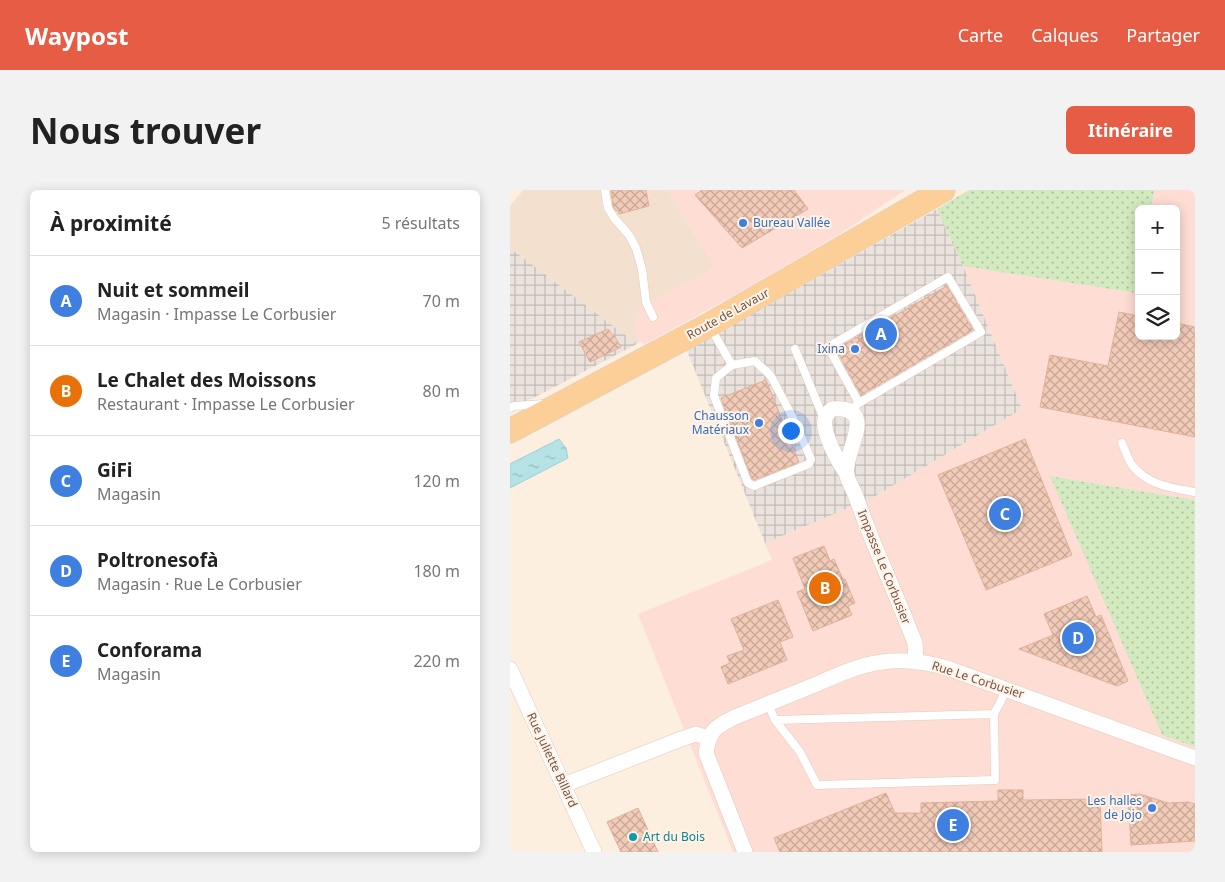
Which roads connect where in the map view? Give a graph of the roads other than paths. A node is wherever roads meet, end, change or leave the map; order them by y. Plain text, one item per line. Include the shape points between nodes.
1 (605, 190) edge
2 (943, 190) edge
3 (653, 317) dead end
4 (708, 325) junction
5 (795, 349) dead end
6 (732, 365) junction
7 (563, 403) junction
8 (854, 407) junction
9 (510, 408) edge
10 (824, 421) junction
11 (510, 430) edge
12 (1122, 443) dead end
13 (846, 474) junction
14 (1195, 492) edge
15 (916, 662) junction
16 (510, 668) edge
17 (1006, 688) junction
18 (514, 689) edge
19 (768, 704) junction
20 (994, 714) junction
21 (776, 720) junction
22 (708, 738) junction
23 (1195, 758) edge
24 (564, 784) junction
25 (594, 852) edge
26 (745, 852) edge

1 - 3 lane via 608,208 636,248 646,302
2 - 4 main road, Route de Lavaur
4 - 6 lane
4 - 7 main road, Route de Lavaur
5 - 10 lane
6 - 6 lane via 755,361 771,376 811,459 809,464 754,486 748,483 714,396 716,378
7 - 9 lane
7 - 11 main road, Route de Lavaur
8 - 8 lane via 828,347 948,277 981,332
8 - 10 street via 832,409
8 - 13 street via 858,426
10 - 13 street, Impasse Le Corbusier via 838,462
12 - 14 lane via 1132,464 1148,480
13 - 15 street, Impasse Le Corbusier via 915,643
15 - 17 street, Rue Le Corbusier via 942,666
15 - 19 street, Rue Le Corbusier via 880,662 861,667
16 - 18 street, Rue Juliette Billard
17 - 20 lane
17 - 23 street, Rue Le Corbusier
18 - 24 street, Rue Juliette Billard
19 - 21 lane
19 - 22 street, Rue Le Corbusier via 735,716 721,724
20 - 21 lane
20 - 21 lane via 995,780 884,784 817,785 800,752
22 - 24 street via 696,734 681,738
22 - 26 street via 706,753
24 - 25 street, Rue Juliette Billard

